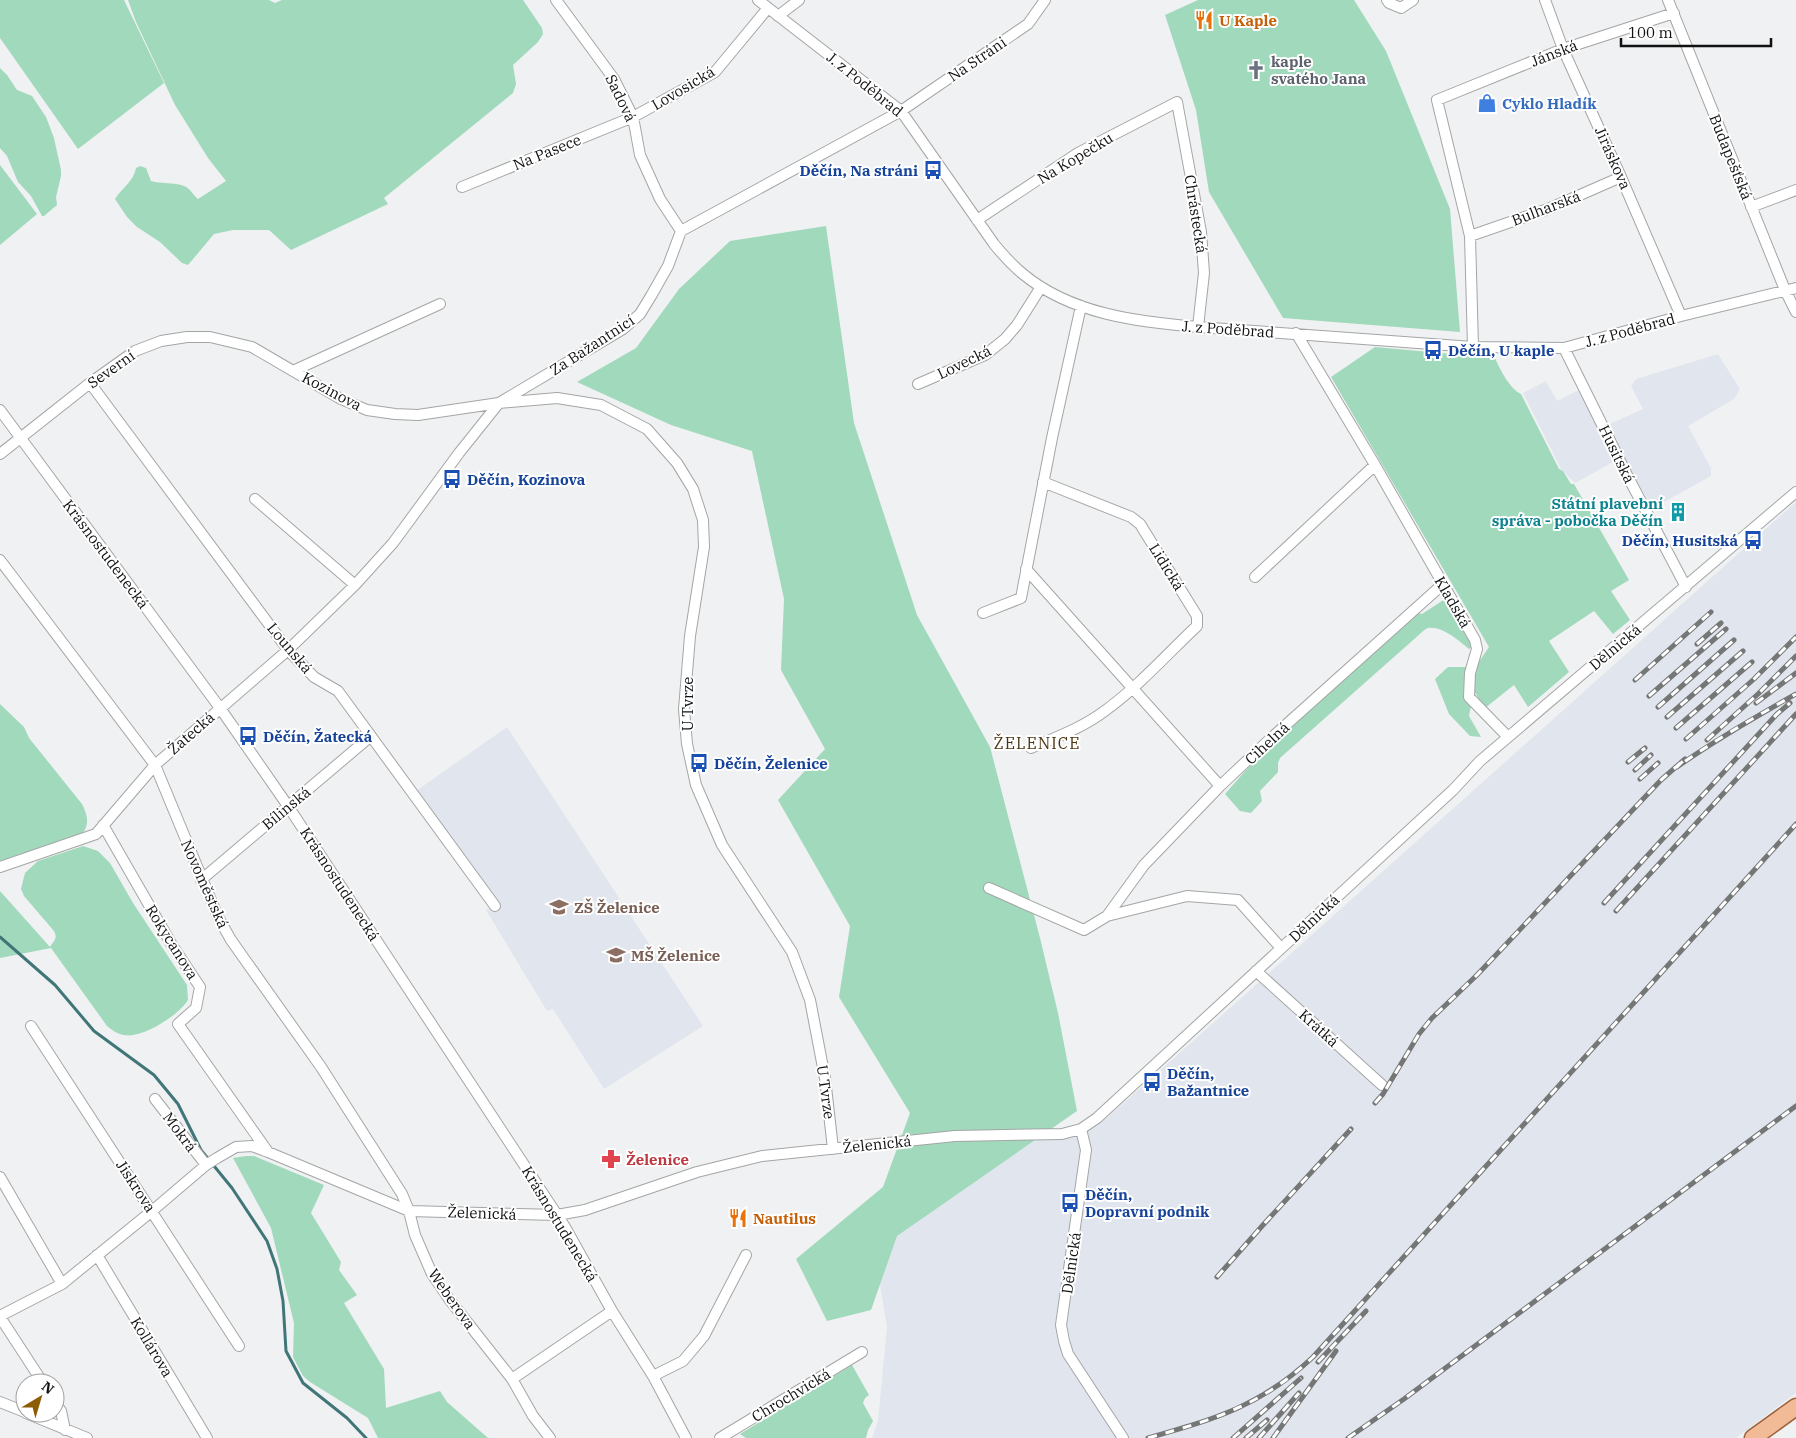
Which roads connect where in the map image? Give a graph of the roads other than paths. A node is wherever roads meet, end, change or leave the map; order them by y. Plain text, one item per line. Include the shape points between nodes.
1 (556, 0) edge
2 (758, 0) edge
3 (799, 0) edge
4 (1045, 0) edge
5 (1387, 0) edge
6 (1413, 0) edge
7 (1545, 0) edge
8 (1668, 0) edge
9 (768, 8) junction
10 (1674, 13) junction
11 (778, 16) junction
12 (1564, 49) junction
13 (1177, 102) joint
14 (901, 111) junction
15 (633, 117) junction
16 (1621, 177) junction
17 (462, 187) dead end
18 (1796, 190) edge
19 (1751, 207) junction
20 (977, 220) junction
21 (681, 230) junction
22 (1470, 236) junction
23 (1041, 287) junction
24 (1796, 288) edge
25 (1785, 290) junction
26 (440, 304) dead end
27 (1081, 306) junction
28 (1796, 312) edge
29 (1681, 316) junction
30 (1198, 327) junction
31 (1296, 333) junction
32 (1474, 347) junction
33 (1564, 348) junction
34 (295, 370) junction
35 (90, 383) junction
36 (918, 384) dead end
37 (499, 403) junction
38 (0, 410) edge
39 (20, 439) junction
40 (0, 454) edge
41 (1375, 465) junction
42 (1044, 482) junction
43 (1796, 492) edge
44 (255, 499) dead end
45 (0, 560) edge
46 (1026, 569) junction
47 (1255, 578) dead end
48 (1443, 584) junction
49 (355, 585) junction
50 (1686, 587) junction
51 (983, 613) dead end
52 (288, 650) junction
53 (1132, 688) junction
54 (220, 708) junction
55 (370, 736) junction
56 (1508, 737) junction
57 (1031, 748) dead end
58 (155, 765) junction
59 (1220, 786) junction
60 (288, 806) junction
61 (103, 825) junction
62 (0, 867) edge
63 (201, 880) junction
64 (989, 888) dead end
65 (495, 906) dead end
66 (1107, 916) junction
67 (1281, 948) junction
68 (1256, 971) junction
69 (31, 1026) dead end
70 (1382, 1085) dead end
71 (155, 1099) dead end
72 (1081, 1129) junction
73 (833, 1149) junction
74 (268, 1152) junction
75 (210, 1162) junction
76 (0, 1177) edge
77 (152, 1211) junction
78 (409, 1211) junction
79 (557, 1216) junction
80 (746, 1255) dead end
81 (97, 1256) junction
82 (62, 1284) junction
83 (612, 1311) junction
84 (0, 1316) edge
85 (239, 1346) dead end
86 (862, 1352) dead end
87 (37, 1373) edge
88 (653, 1376) junction
89 (512, 1379) junction
90 (0, 1402) edge
91 (1796, 1407) edge
92 (15, 1408) edge
93 (50, 1423) edge
94 (64, 1423) edge
95 (66, 1430) junction
96 (87, 1438) edge
97 (207, 1438) edge
98 (550, 1438) edge
99 (686, 1438) edge
100 (720, 1438) edge
101 (1123, 1438) edge
102 (1753, 1438) edge

1 - 15 street, Sadová via 614,79
2 - 9 street, J. z Poděbrad
3 - 11 street
4 - 14 street, Na Stráni via 1028,24
5 - 6 street via 1401,8
7 - 12 street, Jiráskova
8 - 10 street, Budapešťská
9 - 11 street, J. z Poděbrad
9 - 15 street, Lovosická via 715,72
10 - 12 street, Jánská
10 - 19 street, Budapešťská
11 - 14 street, J. z Poděbrad
12 - 16 street, Jiráskova
12 - 22 street, Jánská via 1438,100
13 - 20 street, Na Kopečku via 1078,153
13 - 30 street, Chrástecká via 1202,240 1204,273
14 - 20 street, J. z Poděbrad
14 - 21 street
15 - 17 street, Na Pasece
15 - 21 street, Sadová via 640,155 660,199
16 - 22 street, Bulharská via 1548,209
16 - 29 street, Jiráskova
18 - 19 street
19 - 25 street, Budapešťská
20 - 23 street, J. z Poděbrad via 1010,263
21 - 37 street, Za Bažantnicí via 668,266 640,314 623,329
22 - 32 street
23 - 27 street, J. z Poděbrad
23 - 36 street, Lovecká via 1017,325 985,356
24 - 25 street, J. z Poděbrad
25 - 28 street, Budapešťská
25 - 29 street, J. z Poděbrad
26 - 34 street, Kozinova
27 - 30 street, J. z Poděbrad via 1157,323
27 - 42 street
29 - 33 street, J. z Poděbrad
30 - 31 street, J. z Poděbrad
31 - 32 street, J. z Poděbrad
31 - 41 street, Kladská
32 - 33 street, J. z Poděbrad
33 - 50 street, Husitská
34 - 35 street, Severní via 252,347 210,337 186,337 161,341 135,351
34 - 37 street, Kozinova via 340,399 367,410 418,415
35 - 39 street, Severní
35 - 52 street, Lounská
37 - 49 street, Za Bažantnicí via 392,543
37 - 73 street, U Tvrze via 557,398 601,405 647,430 677,463 693,489 703,520 704,547 686,674 684,709 690,761 703,803 722,845 792,952 810,1000 825,1078
38 - 39 street, Krásnostudenecká
39 - 40 street, Severní
39 - 54 street, Krásnostudenecká
41 - 47 street
41 - 48 street, Kladská
42 - 46 street
42 - 53 street, Lidická via 1131,517 1140,524 1197,616 1196,626
43 - 50 street, Dělnická
44 - 49 street
45 - 58 street, Novoměstská
46 - 51 street via 1021,598
46 - 53 street
48 - 56 street, Kladská via 1478,648 1470,673 1469,697
48 - 59 street, Cihelná
49 - 52 street, Za Bažantnicí
50 - 56 street, Dělnická
52 - 54 street, Žatecká
52 - 55 street, Lounská via 314,677 338,691
53 - 57 street via 1081,726
53 - 59 street
54 - 58 street, Žatecká
54 - 60 street, Krásnostudenecká
55 - 60 street, Bílinská
55 - 65 street, Lounská
56 - 67 street, Dělnická
58 - 61 street, Žatecká
58 - 63 street, Novoměstská
59 - 66 street, Cihelná via 1144,865
60 - 63 street, Bílinská
60 - 79 street, Krásnostudenecká
61 - 62 street, Žatecká via 96,834
61 - 74 street, Rokycanova via 172,946 200,987 196,1008 178,1024
63 - 78 street, Novoměstská via 231,940 321,1068 402,1194
64 - 66 street via 1084,930
66 - 67 street via 1187,896 1238,900
67 - 68 street, Dělnická
68 - 70 street, Krátká
68 - 72 street, Dělnická via 1097,1118
69 - 77 street, Jiskrova
71 - 75 street, Mokrá
72 - 73 street, Želenická via 1062,1134 955,1136
72 - 101 street, Dělnická via 1086,1150 1061,1325 1068,1354
73 - 79 street, Želenická via 762,1156 697,1172 585,1210
74 - 75 street, Želenická via 252,1146 236,1147
74 - 78 street, Želenická
75 - 77 street, Želenická
76 - 82 street
77 - 81 street, Želenická
77 - 85 street, Jiskrova
78 - 79 street, Želenická
78 - 89 street, Weberova via 415,1235 432,1274
79 - 83 street, Krásnostudenecká
80 - 88 street via 704,1336 683,1361
81 - 82 street, Želenická
81 - 97 street, Kollárova
82 - 84 street, Želenická
83 - 88 street, Krásnostudenecká
83 - 89 street
84 - 87 street
86 - 100 street, Chrochvická
88 - 99 street, Krásnostudenecká
89 - 98 street, Weberova
90 - 92 street
91 - 102 main road
93 - 95 street
94 - 95 street
95 - 96 street

